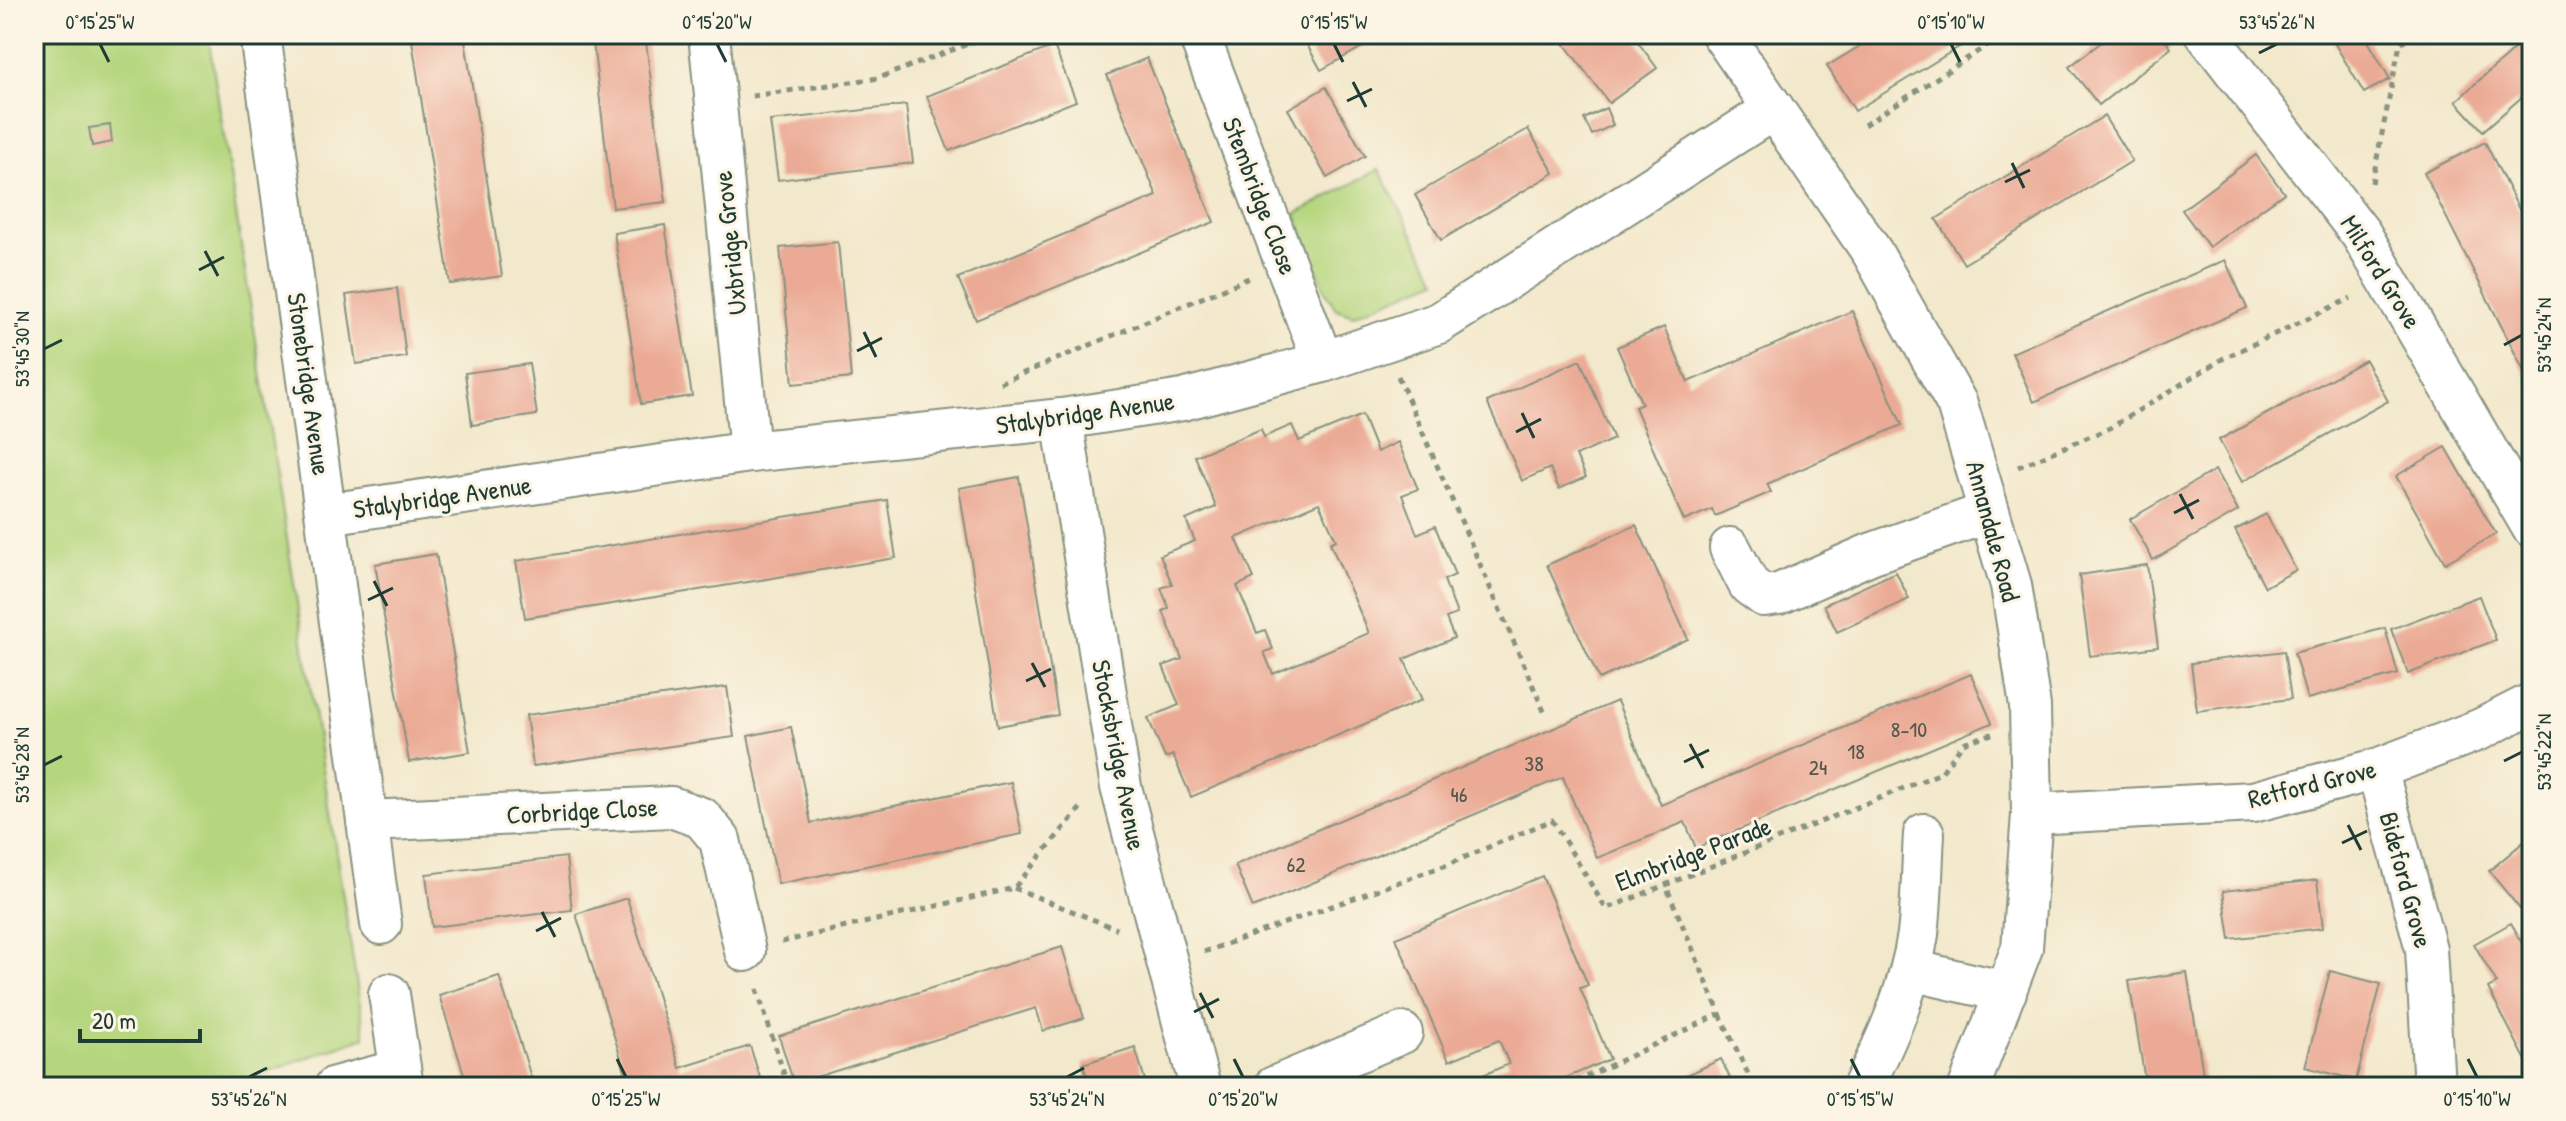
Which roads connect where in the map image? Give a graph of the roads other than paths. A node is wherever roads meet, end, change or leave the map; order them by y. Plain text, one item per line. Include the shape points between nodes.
1 (260, 34) edge
2 (709, 34) edge
3 (1206, 34) edge
4 (1722, 34) edge
5 (2206, 34) edge
6 (1774, 109) junction
7 (1323, 362) junction
8 (1062, 419) junction
9 (750, 452) junction
10 (1984, 495) junction
11 (327, 514) junction
12 (2532, 527) edge
13 (1730, 548) dead end
14 (2532, 703) edge
15 (2377, 769) junction
16 (2032, 814) junction
17 (367, 821) junction
18 (1924, 834) dead end
19 (381, 924) dead end
20 (745, 951) road end
21 (1911, 970) junction
22 (2006, 992) junction
23 (389, 994) dead end
24 (1402, 1033) dead end
25 (401, 1078) edge
26 (335, 1087) edge
27 (1200, 1087) edge
28 (1274, 1087) edge
29 (1863, 1087) edge
30 (1969, 1087) edge
31 (2434, 1087) edge

1 - 11 street, Stonebridge Avenue
2 - 9 street, Uxbridge Grove
3 - 7 street, Stembridge Close via 1200,38
4 - 6 street, Annandale Road
5 - 12 street, Milford Grove via 2354,224
6 - 7 street, Stalybridge Avenue via 1439,323
6 - 10 street, Annandale Road via 1872,252 1957,404
7 - 8 street, Stalybridge Avenue via 1183,400
8 - 9 street, Stalybridge Avenue
8 - 27 street, Stocksbridge Avenue via 1121,787
9 - 11 street, Stalybridge Avenue
10 - 13 street via 1779,594 1764,596 1749,585
10 - 16 street, Annandale Road via 2011,585 2030,706
11 - 17 street, Stonebridge Avenue
14 - 15 street, Retford Grove
15 - 16 street, Retford Grove via 2253,802
15 - 31 street, Bideford Grove via 2426,949
16 - 22 street, Annandale Road via 2022,948
17 - 19 street, Stonebridge Avenue
17 - 20 street, Corbridge Close via 671,807 702,818 720,840
18 - 21 street
21 - 22 street
21 - 29 street
22 - 30 street, Annandale Road
23 - 25 street
24 - 28 street
25 - 26 street

